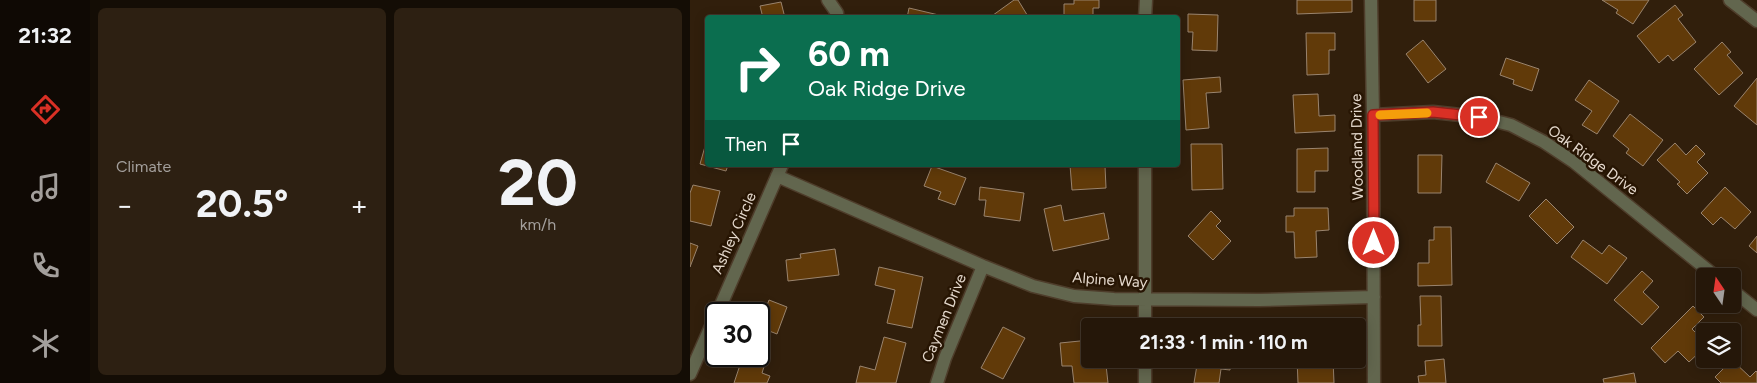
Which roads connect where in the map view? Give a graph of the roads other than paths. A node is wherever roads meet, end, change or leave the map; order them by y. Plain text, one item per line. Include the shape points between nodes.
1 (828, 0) edge
2 (1146, 0) edge
3 (1370, 0) edge
4 (1730, 0) edge
5 (837, 15) edge
6 (1145, 15) edge
7 (1757, 21) edge
8 (1373, 115) junction
9 (1145, 167) edge
10 (780, 170) edge
11 (983, 266) junction
12 (1705, 268) edge
13 (1374, 297) junction
14 (1741, 297) edge
15 (1145, 300) junction
16 (721, 302) edge
17 (1757, 310) edge
18 (1146, 318) edge
19 (705, 339) edge
20 (1146, 368) edge
21 (690, 374) edge
22 (937, 383) edge
23 (1146, 383) edge
24 (1374, 383) edge

1 - 5 street
2 - 6 street
3 - 8 street, Woodland Drive
4 - 7 street
8 - 12 street, Oak Ridge Drive via 1433,112 1479,117 1511,125 1574,162
8 - 13 street, Woodland Drive
9 - 15 street
10 - 11 street, Alpine Way
10 - 16 street, Ashley Circle
11 - 15 street, Alpine Way via 1033,286 1074,296
11 - 22 street, Caymen Drive
13 - 15 street, Alpine Way
13 - 24 street, Woodland Drive
14 - 17 street
15 - 18 street
19 - 21 street, Ashley Circle
20 - 23 street

